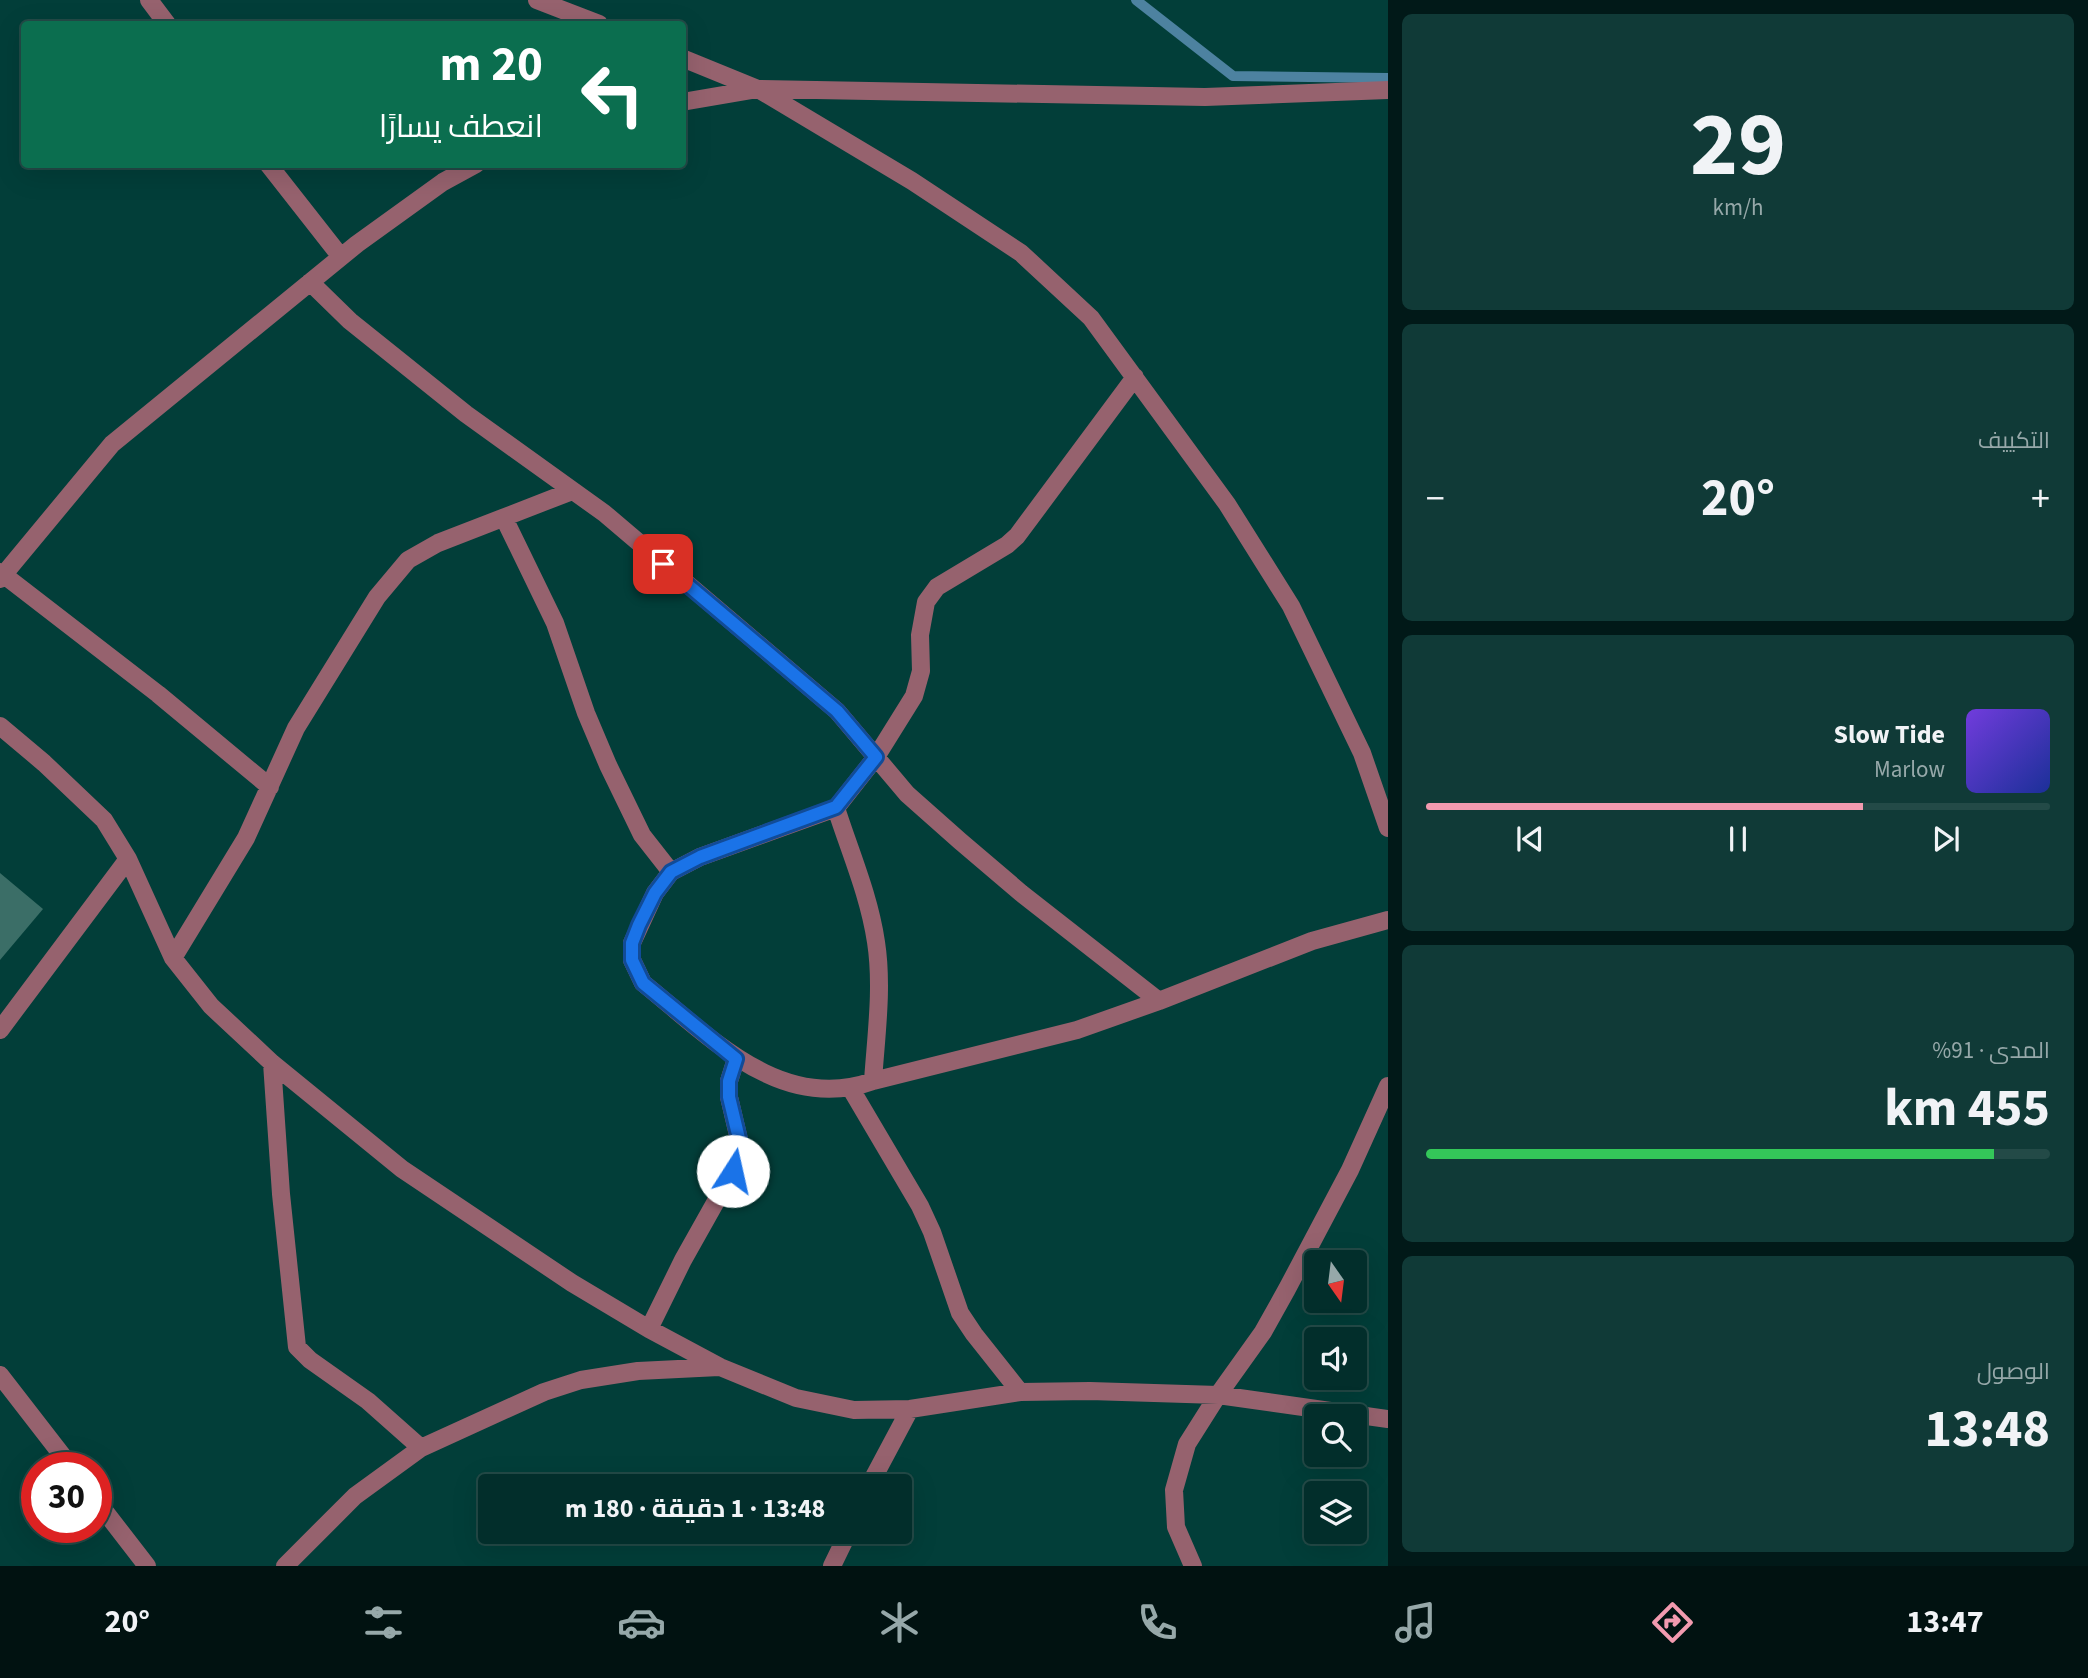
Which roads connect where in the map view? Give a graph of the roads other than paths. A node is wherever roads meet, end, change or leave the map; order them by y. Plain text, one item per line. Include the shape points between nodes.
1 (149, 0) edge
2 (537, 0) edge
3 (165, 21) edge
4 (591, 21) edge
5 (686, 60) edge
6 (758, 89) junction
7 (1388, 90) edge
8 (686, 101) edge
9 (271, 168) edge
10 (469, 168) edge
11 (341, 257) junction
12 (310, 282) junction
13 (1135, 377) junction
14 (572, 491) junction
15 (505, 518) junction
16 (1, 575) edge
17 (0, 726) edge
18 (876, 757) junction
19 (270, 787) junction
20 (836, 807) junction
21 (1388, 828) edge
22 (128, 859) junction
23 (671, 872) junction
24 (1388, 920) edge
25 (173, 958) junction
26 (1159, 1001) junction
27 (0, 1030) edge
28 (736, 1059) junction
29 (272, 1063) junction
30 (873, 1082) junction
31 (1388, 1086) edge
32 (851, 1089) junction
33 (649, 1329) junction
34 (720, 1367) junction
35 (0, 1375) edge
36 (1020, 1392) junction
37 (1218, 1395) junction
38 (910, 1409) junction
39 (1388, 1419) edge
40 (421, 1448) junction
41 (60, 1452) edge
42 (875, 1474) edge
43 (112, 1521) edge
44 (843, 1544) edge
45 (147, 1566) edge
46 (285, 1566) edge
47 (832, 1566) edge
48 (1193, 1566) edge

1 - 3 street
2 - 4 street
5 - 6 street
6 - 7 street via 1205,97
6 - 8 street
6 - 13 street via 912,181 1021,254 1091,318
9 - 11 street
10 - 11 street
11 - 12 street
12 - 14 street via 350,321 466,414
12 - 16 street via 113,444
13 - 18 street via 1017,536 937,587 926,603 920,635 921,671 914,696
13 - 21 street via 1227,504 1291,606 1362,752
14 - 15 street
14 - 18 street via 604,513 837,711
15 - 19 street via 438,543 408,560 377,597 296,728
15 - 23 street via 555,623 608,765 642,835
16 - 19 street via 158,694
17 - 22 street via 104,820
18 - 20 street
18 - 26 street via 907,794 960,841
19 - 25 street via 246,838
20 - 23 street
20 - 30 street via 876,942 879,979
22 - 25 street
22 - 27 street
23 - 28 street via 639,925 632,960 643,983
24 - 26 street via 1312,941
25 - 29 street via 211,1006
26 - 30 street via 1077,1030
28 - 32 street via 788,1083 818,1090
28 - 33 street via 729,1097 741,1147 733,1171
29 - 33 street via 402,1169
29 - 40 street via 297,1347
30 - 32 street
31 - 37 street via 1287,1289
32 - 36 street via 920,1206 960,1314
33 - 34 street
34 - 38 street via 796,1398 854,1410
34 - 40 street via 638,1371 581,1380
35 - 41 street
36 - 37 street
36 - 38 street
37 - 39 street
37 - 48 street via 1187,1444 1174,1490 1176,1527
38 - 42 street
40 - 46 street via 355,1496
43 - 45 street
44 - 47 street

